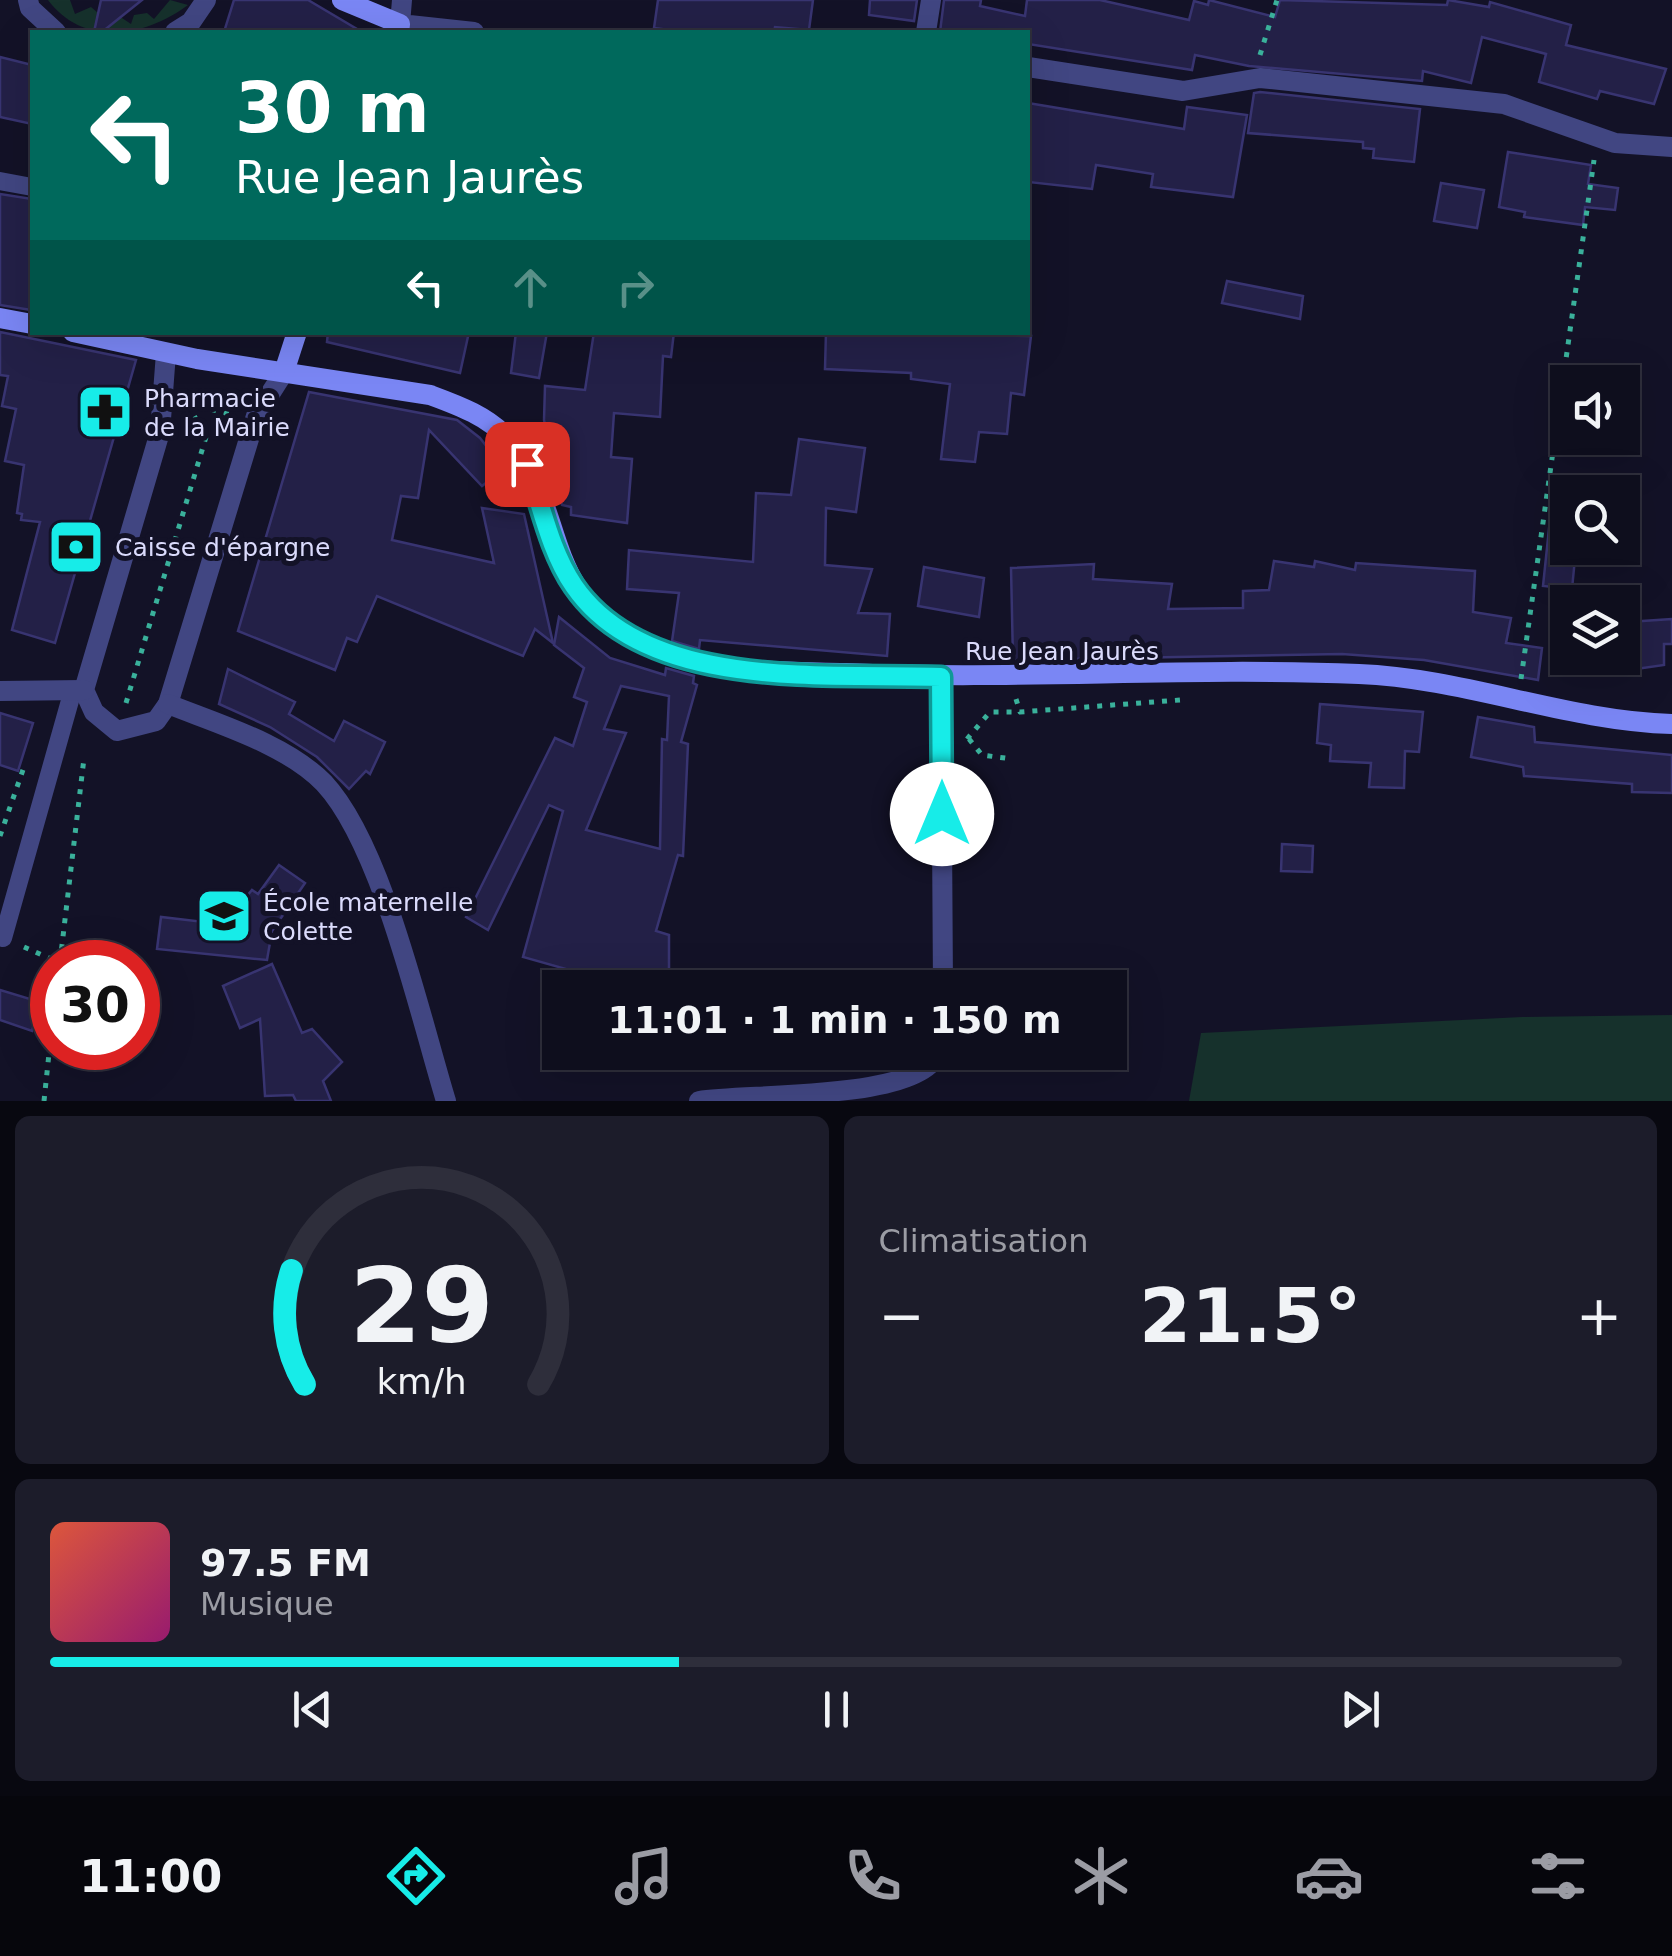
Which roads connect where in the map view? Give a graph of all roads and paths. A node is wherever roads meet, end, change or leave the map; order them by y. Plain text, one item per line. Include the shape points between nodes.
1 (28, 0) edge
2 (206, 0) edge
3 (342, 0) edge
4 (402, 0) edge
5 (930, 0) edge
6 (1277, 0) edge
7 (399, 28) edge
8 (54, 30) edge
9 (178, 30) edge
10 (436, 30) edge
11 (926, 30) edge
12 (1030, 67) edge
13 (1260, 78) junction
14 (1598, 137) junction
15 (1672, 146) edge
16 (0, 182) edge
17 (30, 187) edge
18 (0, 318) edge
19 (30, 324) edge
20 (85, 335) edge
21 (296, 335) edge
22 (166, 353) junction
23 (284, 372) junction
24 (186, 403) dead end
25 (1012, 676) junction
26 (941, 677) junction
27 (79, 690) junction
28 (0, 691) edge
29 (1184, 700) dead end
30 (1518, 700) junction
31 (168, 704) junction
32 (1020, 712) junction
33 (1672, 724) edge
34 (117, 731) junction
35 (969, 739) junction
36 (942, 744) junction
37 (29, 753) dead end
38 (84, 758) dead end
39 (1012, 760) dead end
40 (0, 836) edge
41 (2, 938) joint
42 (62, 940) edge
43 (30, 950) edge
44 (943, 970) edge
45 (47, 1070) edge
46 (923, 1070) edge
47 (44, 1101) edge
48 (446, 1101) edge
49 (699, 1101) edge

1 - 8 street
2 - 9 street
3 - 7 street
4 - 7 street
5 - 11 street
6 - 13 path via 1258,60
7 - 10 street
12 - 13 street via 1183,91
13 - 14 street via 1504,104
14 - 15 street
14 - 30 path
16 - 17 lane
18 - 19 street
20 - 22 street, Rue Jean Jaurès
21 - 23 street
22 - 23 street, Rue Jean Jaurès
22 - 27 street via 160,432
23 - 26 street, Rue Jean Jaurès via 430,394 506,436 527,464 572,583 589,605 640,643 730,669
23 - 31 street via 256,416
24 - 34 path via 246,418 206,438
25 - 26 street, Rue Jean Jaurès
25 - 30 street, Rue Jean Jaurès via 1362,674
25 - 32 path
26 - 36 street
27 - 28 street
27 - 34 street
27 - 41 lane
29 - 32 path
30 - 33 street, Rue Jean Jaurès
31 - 34 street via 156,721
31 - 48 street via 288,757 322,781 350,816 372,865
32 - 35 path via 990,712
35 - 36 path
35 - 39 path via 982,755
36 - 44 street
37 - 40 path
38 - 42 path
41 - 43 path
45 - 47 path
46 - 49 street via 904,1085 854,1098

